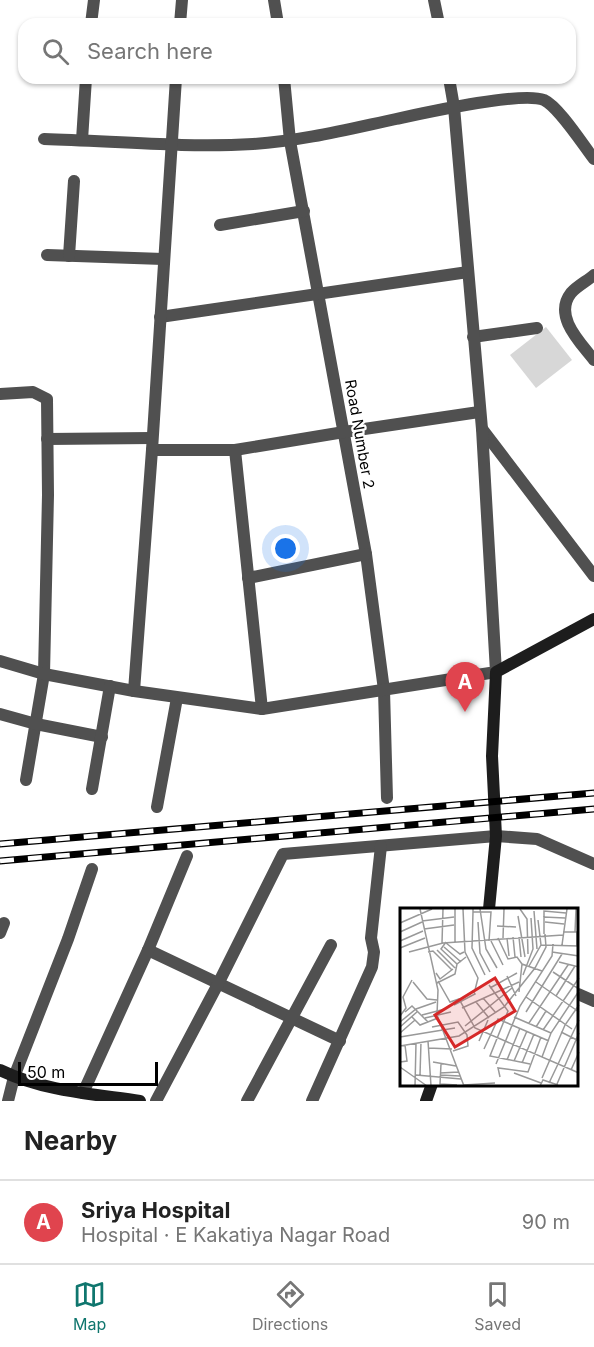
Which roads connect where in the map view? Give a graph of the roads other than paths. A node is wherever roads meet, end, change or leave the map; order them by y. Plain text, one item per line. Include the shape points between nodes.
1 (94, 0) edge
2 (182, 0) edge
3 (274, 0) edge
4 (434, 0) edge
5 (92, 18) edge
6 (180, 18) edge
7 (277, 18) edge
8 (438, 18) edge
9 (86, 84) edge
10 (175, 84) edge
11 (285, 84) edge
12 (450, 84) edge
13 (454, 107) junction
14 (44, 139) dead end
15 (82, 140) junction
16 (290, 141) junction
17 (170, 146) junction
18 (594, 159) edge
19 (74, 181) dead end
20 (304, 211) junction
21 (220, 225) dead end
22 (47, 255) dead end
23 (69, 256) junction
24 (164, 260) junction
25 (468, 272) junction
26 (594, 275) edge
27 (320, 295) junction
28 (160, 317) junction
29 (537, 328) dead end
30 (473, 337) junction
31 (594, 360) edge
32 (0, 394) edge
33 (479, 412) junction
34 (482, 429) junction
35 (344, 432) junction
36 (47, 439) junction
37 (152, 444) junction
38 (235, 450) junction
39 (366, 554) junction
40 (594, 576) edge
41 (248, 578) junction
42 (594, 619) edge
43 (0, 661) edge
44 (496, 672) junction
45 (44, 674) junction
46 (110, 686) junction
47 (384, 690) junction
48 (134, 691) junction
49 (177, 698) junction
50 (262, 709) junction
51 (0, 714) edge
52 (36, 724) junction
53 (102, 737) junction
54 (26, 780) dead end
55 (92, 789) dead end
56 (387, 798) dead end
57 (157, 807) dead end
58 (496, 836) junction
59 (381, 846) junction
60 (187, 856) dead end
61 (594, 864) edge
62 (92, 869) dead end
63 (489, 908) edge
64 (331, 945) dead end
65 (148, 950) junction
66 (219, 984) junction
67 (579, 994) edge
68 (594, 1001) edge
69 (293, 1019) junction
70 (340, 1041) junction
71 (0, 1070) edge
72 (14, 1077) junction
73 (431, 1086) edge
74 (75, 1095) edge
75 (8, 1101) edge
76 (140, 1101) edge
77 (156, 1101) edge
78 (247, 1101) edge
79 (312, 1101) edge
80 (426, 1101) edge

1 - 5 street
2 - 6 street
3 - 7 street
4 - 8 street
9 - 15 street
10 - 17 street
11 - 16 street, Road Number 2
12 - 13 street
13 - 16 street
13 - 18 street via 526,97 544,100
13 - 25 street
14 - 15 street
15 - 17 street
16 - 17 street
16 - 20 street, Road Number 2
17 - 24 street
19 - 23 street
20 - 21 street
20 - 27 street, Road Number 2
22 - 23 street
23 - 24 street
24 - 28 street
25 - 27 street
25 - 30 street
26 - 31 street via 573,291 564,309 570,329
27 - 28 street
27 - 35 street, Road Number 2
28 - 37 street
29 - 30 street
30 - 33 street
32 - 36 street via 33,392 47,399
33 - 34 street
33 - 35 street
34 - 40 street
34 - 44 street
35 - 38 street
35 - 39 street, Road Number 2
36 - 37 street
36 - 45 street
37 - 38 street
37 - 48 street
38 - 41 street
39 - 41 street
39 - 47 street, Road Number 2
41 - 50 street
42 - 44 street
43 - 45 street
44 - 47 street
44 - 58 street via 492,756
45 - 46 street
45 - 52 street
46 - 48 street
46 - 53 street
47 - 50 street
47 - 56 street, Road Number 2
48 - 49 street
49 - 50 street
49 - 57 street
51 - 52 street
52 - 53 street
52 - 54 street
53 - 55 street
58 - 59 street
58 - 61 street via 537,839
58 - 63 street
59 - 66 street via 283,854
59 - 70 street via 371,938 372,967
60 - 65 street
62 - 72 street
64 - 69 street
65 - 66 street
65 - 74 street
66 - 69 street
66 - 77 street
67 - 68 street
69 - 70 street
69 - 78 street
70 - 79 street
71 - 72 street
72 - 74 street
72 - 75 street
73 - 80 street
74 - 76 street

